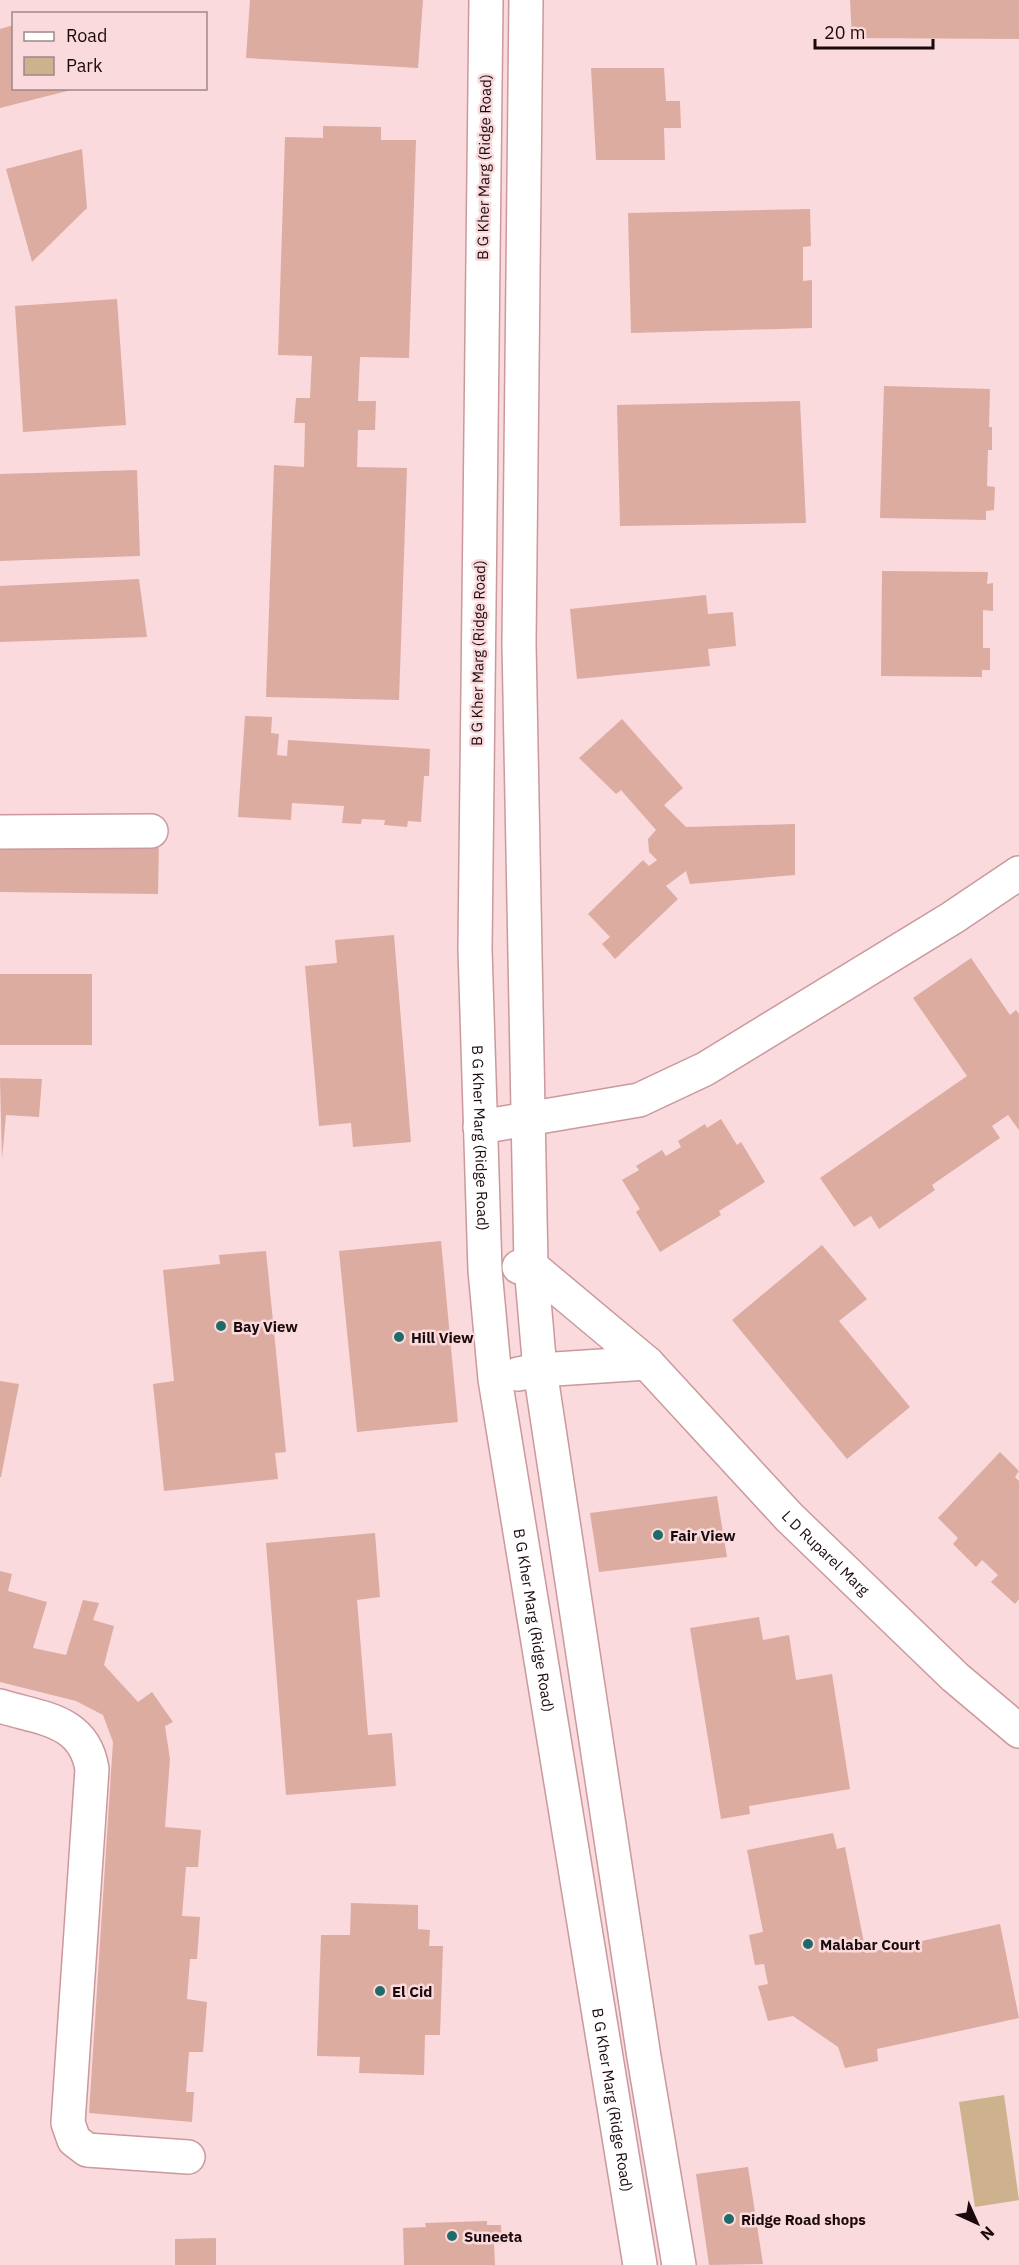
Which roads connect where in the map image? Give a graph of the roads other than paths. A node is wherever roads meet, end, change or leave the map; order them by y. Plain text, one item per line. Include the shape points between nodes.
1 (486, 0) edge
2 (526, 0) edge
3 (151, 831) dead end
4 (0, 832) edge
5 (1019, 873) edge
6 (528, 1120) junction
7 (480, 1127) junction
8 (531, 1266) junction
9 (485, 1270) junction
10 (647, 1363) junction
11 (540, 1370) junction
12 (495, 1379) junction
13 (0, 1706) edge
14 (1019, 1731) edge
15 (188, 2157) dead end
16 (640, 2265) edge
17 (679, 2265) edge

1 - 7 street, B G Kher Marg (Ridge Road) via 475,937
2 - 6 street via 519,643
3 - 4 street
5 - 6 street via 705,1069 639,1100
6 - 7 street
6 - 8 street
7 - 9 street, B G Kher Marg (Ridge Road)
8 - 9 street
8 - 10 street, L D Ruparel Marg
8 - 11 street
9 - 12 street, B G Kher Marg (Ridge Road)
10 - 11 street
10 - 14 street, L D Ruparel Marg via 789,1517 956,1677
11 - 12 street
11 - 17 street
12 - 16 street, B G Kher Marg (Ridge Road)
13 - 15 street via 63,1725 74,1732 90,1754 69,2123 74,2140 87,2150

